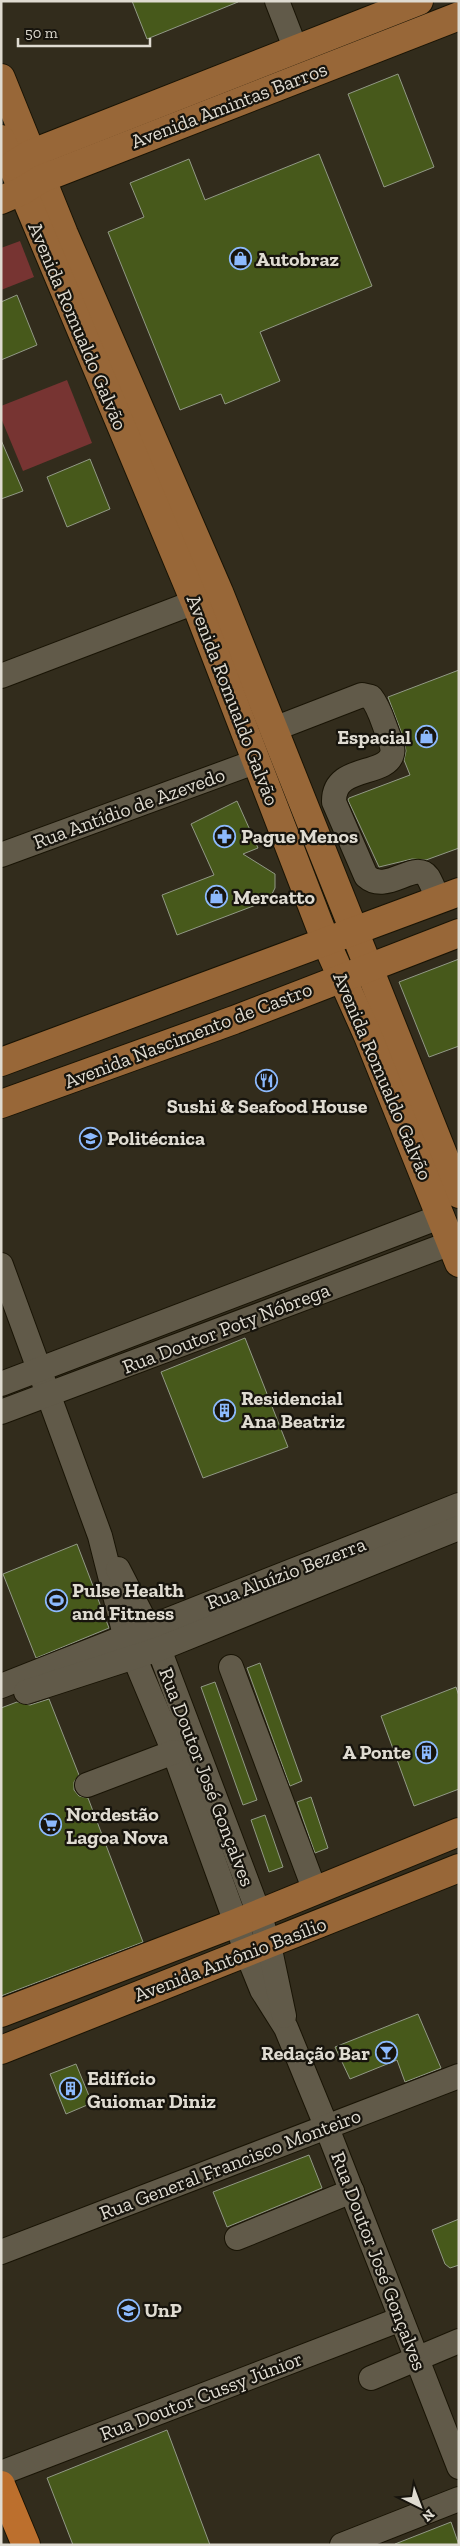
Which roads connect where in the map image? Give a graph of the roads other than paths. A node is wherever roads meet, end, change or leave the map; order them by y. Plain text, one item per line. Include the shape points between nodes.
1 (277, 1) edge
2 (419, 1) edge
3 (459, 16) edge
4 (296, 50) junction
5 (1, 78) edge
6 (1, 139) edge
7 (14, 163) edge
8 (21, 190) edge
9 (194, 602) junction
10 (1, 676) edge
11 (274, 729) junction
12 (257, 761) junction
13 (1, 855) edge
14 (448, 895) edge
15 (355, 931) junction
16 (459, 933) edge
17 (326, 942) junction
18 (369, 968) junction
19 (342, 979) junction
20 (1, 1062) edge
21 (1, 1104) edge
22 (459, 1194) edge
23 (442, 1216) junction
24 (455, 1253) edge
25 (1, 1265) edge
26 (39, 1368) junction
27 (1, 1384) edge
28 (49, 1394) junction
29 (1, 1412) edge
30 (459, 1505) edge
31 (459, 1528) edge
32 (100, 1536) junction
33 (149, 1626) junction
34 (125, 1635) junction
35 (158, 1649) junction
36 (134, 1658) junction
37 (231, 1667) dead end
38 (4, 1693) edge
39 (181, 1707) junction
40 (159, 1716) junction
41 (174, 1752) junction
42 (87, 1785) dead end
43 (459, 1832) edge
44 (459, 1868) edge
45 (315, 1891) junction
46 (247, 1918) junction
47 (258, 1949) junction
48 (121, 1968) junction
49 (1, 2013) edge
50 (75, 2020) junction
51 (1, 2050) edge
52 (459, 2076) edge
53 (327, 2128) junction
54 (352, 2191) junction
55 (237, 2238) dead end
56 (1, 2252) edge
57 (401, 2319) junction
58 (459, 2342) edge
59 (417, 2358) junction
60 (370, 2378) dead end
61 (459, 2467) edge
62 (1, 2473) edge
63 (1, 2485) edge
64 (459, 2499) edge
65 (26, 2545) edge
66 (342, 2545) edge

1 - 4 street
2 - 4 main road, Avenida Amintas Barros
3 - 8 main road, Avenida Amintas Barros
4 - 7 main road, Avenida Amintas Barros
5 - 7 main road, Avenida Romualdo Galvão
6 - 7 main road, Avenida Romualdo Galvão
7 - 8 main road, Avenida Romualdo Galvão
8 - 9 main road, Avenida Romualdo Galvão
8 - 11 main road, Avenida Romualdo Galvão via 219,592
9 - 10 street
9 - 12 main road, Avenida Romualdo Galvão
11 - 14 street via 362,695 370,697 377,705 392,755 386,762 343,780 337,785 334,802 371,881 384,883 415,871 422,872
11 - 15 main road, Avenida Romualdo Galvão
12 - 13 street, Rua Antídio de Azevedo
12 - 17 main road, Avenida Romualdo Galvão
14 - 15 main road, Avenida Nascimento de Castro
15 - 17 main road, Avenida Nascimento de Castro
15 - 18 main road, Avenida Romualdo Galvão
16 - 18 main road, Avenida Nascimento de Castro
17 - 19 main road, Avenida Romualdo Galvão
17 - 20 main road, Avenida Nascimento de Castro
18 - 19 main road, Avenida Nascimento de Castro
18 - 22 main road, Avenida Romualdo Galvão
19 - 21 main road, Avenida Nascimento de Castro
19 - 23 main road, Avenida Romualdo Galvão
23 - 24 main road, Avenida Romualdo Galvão
23 - 26 street, Rua Doutor Poty Nóbrega
24 - 28 street, Rua Doutor Poty Nóbrega
25 - 26 street, Rua Doutor José Gonçalves
26 - 27 street, Rua Doutor Poty Nóbrega
26 - 28 street, Rua Doutor José Gonçalves
28 - 29 street, Rua Doutor Poty Nóbrega
28 - 32 street, Rua Doutor José Gonçalves
30 - 33 street, Rua Aluízio Bezerra
31 - 35 street, Rua Aluízio Bezerra
32 - 33 street, Rua Doutor José Gonçalves
32 - 34 street, Rua Doutor José Gonçalves
33 - 34 street, Rua Aluízio Bezerra
33 - 35 street, Rua Doutor José Gonçalves
34 - 36 street, Rua Doutor José Gonçalves
34 - 38 street, Rua Aluízio Bezerra
35 - 36 street, Rua Aluízio Bezerra
35 - 39 street, Rua Doutor José Gonçalves
36 - 38 street, Rua Aluízio Bezerra
36 - 40 street, Rua Doutor José Gonçalves
37 - 45 street
39 - 40 street
39 - 46 street, Rua Doutor José Gonçalves
40 - 41 street, Rua Doutor José Gonçalves
41 - 42 street
41 - 46 street, Rua Doutor José Gonçalves
43 - 45 main road, Avenida Antônio Basílio
44 - 47 main road, Avenida Antônio Basílio
45 - 46 main road, Avenida Antônio Basílio
46 - 47 street, Rua Doutor José Gonçalves
46 - 48 main road, Avenida Antônio Basílio
47 - 50 main road, Avenida Antônio Basílio
47 - 53 street, Rua Doutor José Gonçalves
48 - 49 main road, Avenida Antônio Basílio
48 - 50 main road
50 - 51 main road, Avenida Antônio Basílio
52 - 53 street, Rua General Francisco Monteiro
53 - 54 street, Rua Doutor José Gonçalves
53 - 56 street, Rua General Francisco Monteiro
54 - 55 street
54 - 57 street, Rua Doutor José Gonçalves
57 - 59 street, Rua Doutor José Gonçalves
57 - 62 street, Rua Doutor Cussy Júnior
58 - 59 street
59 - 60 street
59 - 61 street, Rua Doutor José Gonçalves
63 - 65 highway
64 - 66 street

